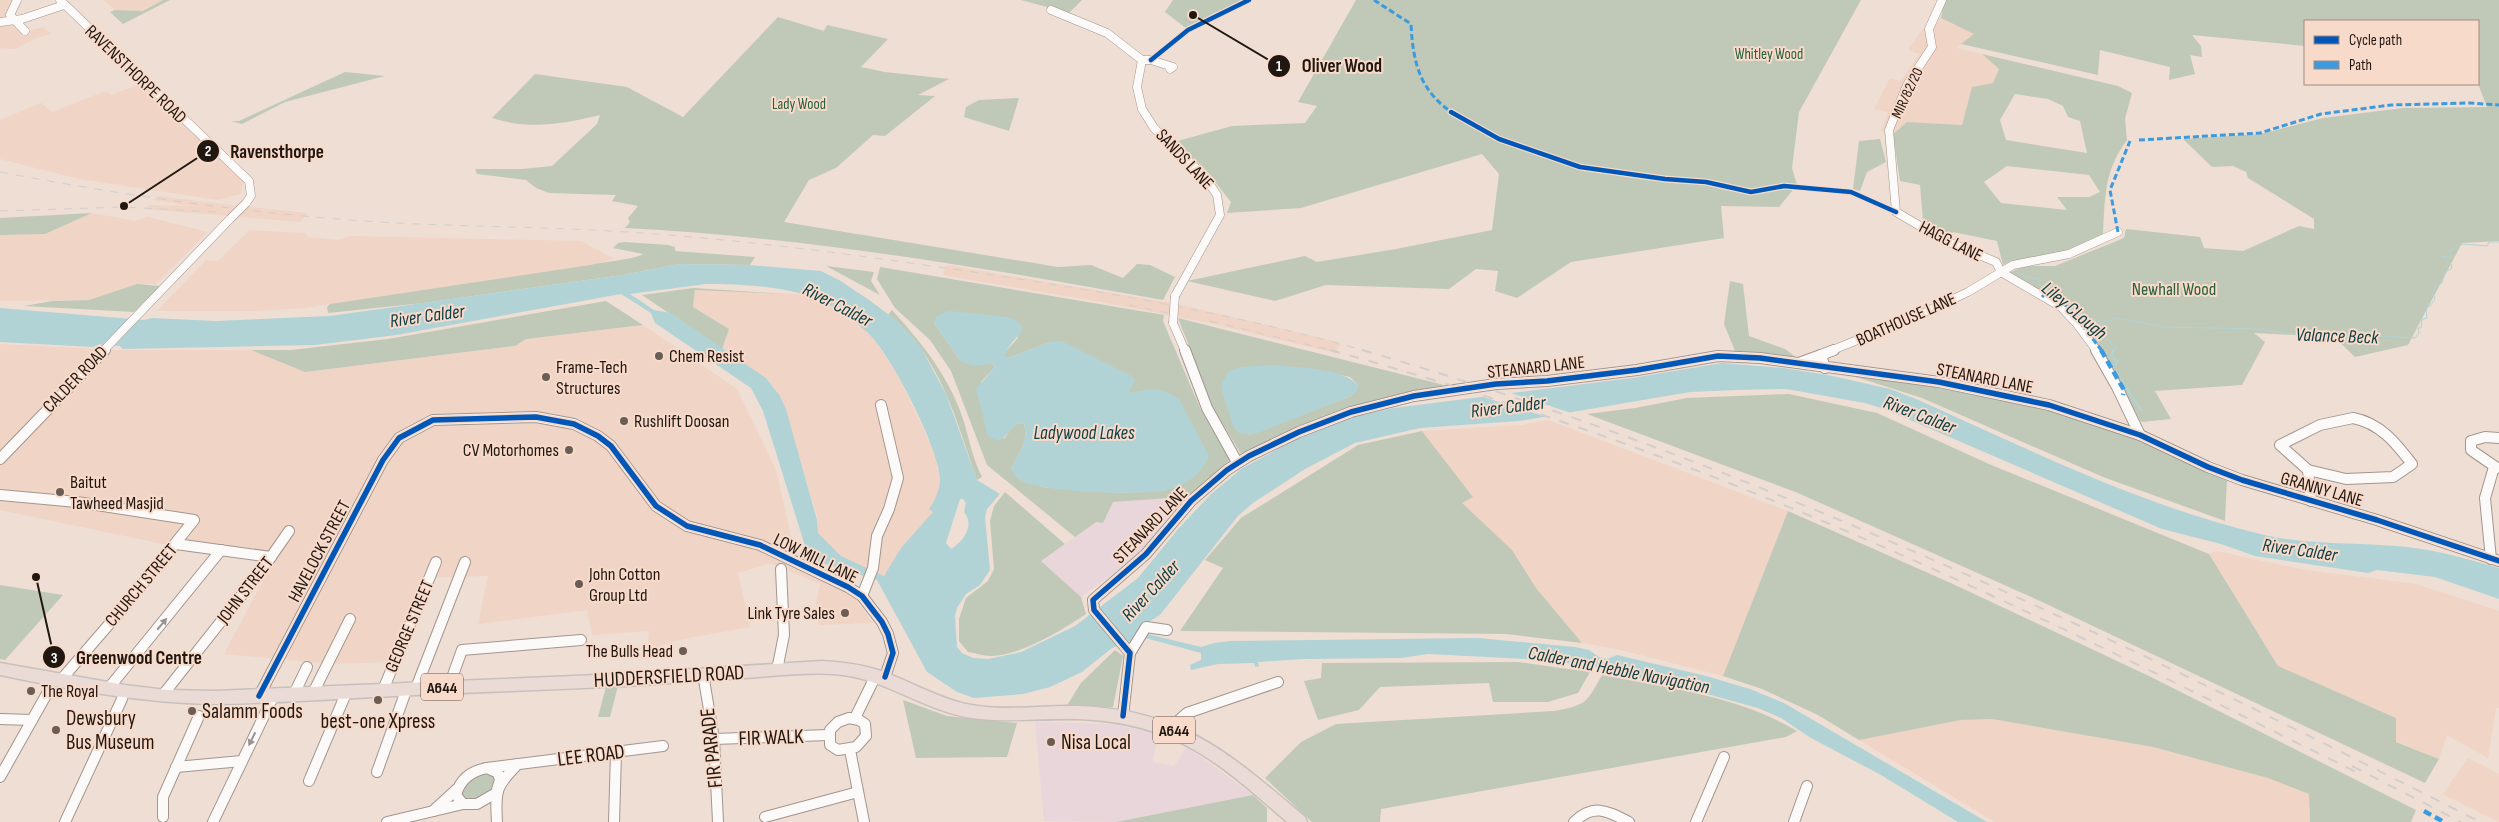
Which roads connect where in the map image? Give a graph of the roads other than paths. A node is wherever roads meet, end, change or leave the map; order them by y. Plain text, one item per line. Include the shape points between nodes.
1 (17, 0) edge
2 (1942, 0) edge
3 (62, 2) edge
4 (1051, 10) dead end
5 (10, 15) junction
6 (15, 20) junction
7 (0, 22) edge
8 (25, 31) dead end
9 (1142, 60) junction
10 (1170, 69) dead end
11 (1896, 202) joint
12 (230, 219) joint
13 (2118, 232) dead end
14 (2001, 272) junction
15 (1174, 296) joint
16 (150, 300) joint
17 (1821, 354) junction
18 (95, 358) joint
19 (1796, 364) junction
20 (1825, 368) junction
21 (1496, 384) joint
22 (881, 405) dead end
23 (415, 429) joint
24 (2140, 435) junction
25 (2499, 438) edge
26 (0, 458) edge
27 (1238, 462) junction
28 (2497, 468) edge
29 (2308, 470) junction
30 (0, 495) edge
31 (2311, 501) junction
32 (289, 531) dead end
33 (176, 544) junction
34 (221, 550) junction
35 (271, 557) junction
36 (2495, 560) edge
37 (436, 562) dead end
38 (465, 562) dead end
39 (781, 569) dead end
40 (862, 596) junction
41 (350, 619) dead end
42 (1167, 630) dead end
43 (581, 640) dead end
44 (1128, 650) junction
45 (307, 667) dead end
46 (0, 669) edge
47 (777, 670) junction
48 (703, 674) junction
49 (881, 676) junction
50 (1278, 682) dead end
51 (54, 685) junction
52 (449, 686) junction
53 (411, 688) junction
54 (108, 689) junction
55 (383, 690) junction
56 (347, 691) junction
57 (313, 693) junction
58 (294, 694) junction
59 (162, 696) junction
60 (266, 696) junction
61 (122, 699) dead end
62 (199, 716) dead end
63 (1123, 716) junction
64 (854, 718) junction
65 (0, 719) edge
66 (32, 720) junction
67 (1170, 728) junction
68 (829, 735) junction
69 (714, 739) junction
70 (663, 746) dead end
71 (850, 750) junction
72 (616, 752) junction
73 (1724, 757) dead end
74 (242, 761) junction
75 (518, 764) junction
76 (176, 767) junction
77 (487, 768) junction
78 (377, 772) dead end
79 (0, 777) edge
80 (308, 781) dead end
81 (500, 782) junction
82 (1808, 786) dead end
83 (457, 789) junction
84 (858, 792) junction
85 (492, 802) junction
86 (463, 804) junction
87 (433, 811) junction
88 (163, 817) dead end
89 (765, 817) dead end
90 (1294, 821) edge
91 (65, 822) edge
92 (213, 822) edge
93 (387, 822) edge
94 (497, 822) edge
95 (614, 822) edge
96 (718, 822) edge
97 (864, 822) edge
98 (1574, 822) edge
99 (1629, 822) edge
100 (1696, 822) edge
101 (1794, 822) edge

1 - 5 street
2 - 11 street, MIR/82/20 via 1929,30 1932,46 1907,85 1890,130
3 - 6 street
3 - 12 street, RAVENSTHORPE ROAD, bridge via 249,181 250,196
4 - 9 street via 1107,33
5 - 6 street
5 - 7 street
6 - 7 street
6 - 8 street
9 - 10 street via 1173,67
9 - 15 street, SANDS LANE via 1135,82 1140,106 1160,137 1199,171 1221,202 1220,215
11 - 14 street, HAGG LANE via 1896,212 1944,240 1996,262
12 - 16 street, RAVENSTHORPE ROAD
13 - 14 street, BOATHOUSE LANE via 2070,254 2014,265
14 - 17 street, BOATHOUSE LANE via 1917,316
14 - 24 street, HAGG LANE via 2065,310 2123,395
15 - 27 street, bridge via 1173,323 1207,408
16 - 18 street, CALDER ROAD
17 - 19 street, BOATHOUSE LANE
17 - 20 street
18 - 26 street, CALDER ROAD
19 - 20 street, STEANARD LANE
19 - 21 street, STEANARD LANE via 1718,356 1637,370
20 - 24 street, STEANARD LANE via 1994,392 2048,405
21 - 27 street, STEANARD LANE via 1414,396 1351,412 1299,432
22 - 40 street via 898,478 877,536 873,568
23 - 40 street, LOW MILL LANE via 433,420 464,418 536,417 574,424 611,446 656,506 687,526 760,546
23 - 60 street, HAVELOCK STREET via 399,438 383,460
24 - 31 street, GRANNY LANE via 2208,467
25 - 28 street via 2485,437 2471,442 2471,450
27 - 44 street, STEANARD LANE via 1205,487 1146,554 1093,600 1094,610
28 - 36 street via 2485,498
29 - 29 street via 2346,479 2393,477 2412,464 2393,440 2365,420 2336,419 2307,429 2280,445
29 - 31 street
30 - 33 street, CHURCH STREET via 77,502 194,520
31 - 36 street, GRANNY LANE
32 - 35 street, JOHN STREET
33 - 34 street
33 - 51 street, CHURCH STREET
34 - 35 street
54 -> 34 street
35 - 59 street, JOHN STREET
37 - 55 street, GEORGE STREET
38 - 53 street
39 - 47 street via 784,635
40 - 49 street, LOW MILL LANE via 882,622 893,653
41 - 57 street
42 - 44 street via 1149,626
43 - 52 street via 462,650
44 - 63 street
45 - 58 street
46 - 51 highway, HUDDERSFIELD ROAD / A644
47 - 48 highway, HUDDERSFIELD ROAD / A644
47 - 49 highway, HUDDERSFIELD ROAD / A644 via 849,669
48 - 52 highway, HUDDERSFIELD ROAD / A644
48 - 69 street, FIR PARADE
49 - 63 highway, HUDDERSFIELD ROAD / A644 via 929,698 966,710 1087,712
49 - 64 street
50 - 67 street via 1187,713
51 - 54 highway, HUDDERSFIELD ROAD / A644
51 - 66 street, CHURCH STREET
52 - 53 highway, HUDDERSFIELD ROAD / A644
53 - 55 highway, HUDDERSFIELD ROAD / A644
53 - 78 street
54 - 59 highway, HUDDERSFIELD ROAD / A644
55 - 56 highway, HUDDERSFIELD ROAD / A644
56 - 57 highway, HUDDERSFIELD ROAD / A644
56 - 80 street
57 - 58 highway, HUDDERSFIELD ROAD / A644
58 - 60 highway, HUDDERSFIELD ROAD / A644
59 - 60 highway, HUDDERSFIELD ROAD / A644
60 -> 74 street, HAVELOCK STREET
61 - 91 street
62 - 76 street
63 - 67 highway, HUDDERSFIELD ROAD / A644
64 - 68 street via 838,722
64 - 71 street via 864,723 867,733 862,744
65 - 66 street
66 - 79 street, CHURCH STREET
67 - 90 highway, HUDDERSFIELD ROAD / A644 via 1223,759
68 - 69 street, FIR WALK
68 - 71 street via 834,748
69 - 96 street, FIR PARADE
70 - 72 street, LEE ROAD
71 - 84 street
72 - 75 street, LEE ROAD
72 - 95 street
73 - 100 street
74 - 76 street
74 - 92 street, HAVELOCK STREET
75 - 77 street, LEE ROAD
75 - 81 street
76 - 88 street via 164,797
77 - 81 street via 498,773
77 - 83 street, LEE ROAD via 465,777
81 - 85 street
82 - 101 street
83 - 86 street via 456,796
83 - 87 street, LEE ROAD
84 - 89 street
84 - 97 street
85 - 86 street, LEE ROAD
85 - 94 street
86 - 87 street, LEE ROAD
87 - 93 street, LEE ROAD
98 - 99 street via 1590,810 1603,809

